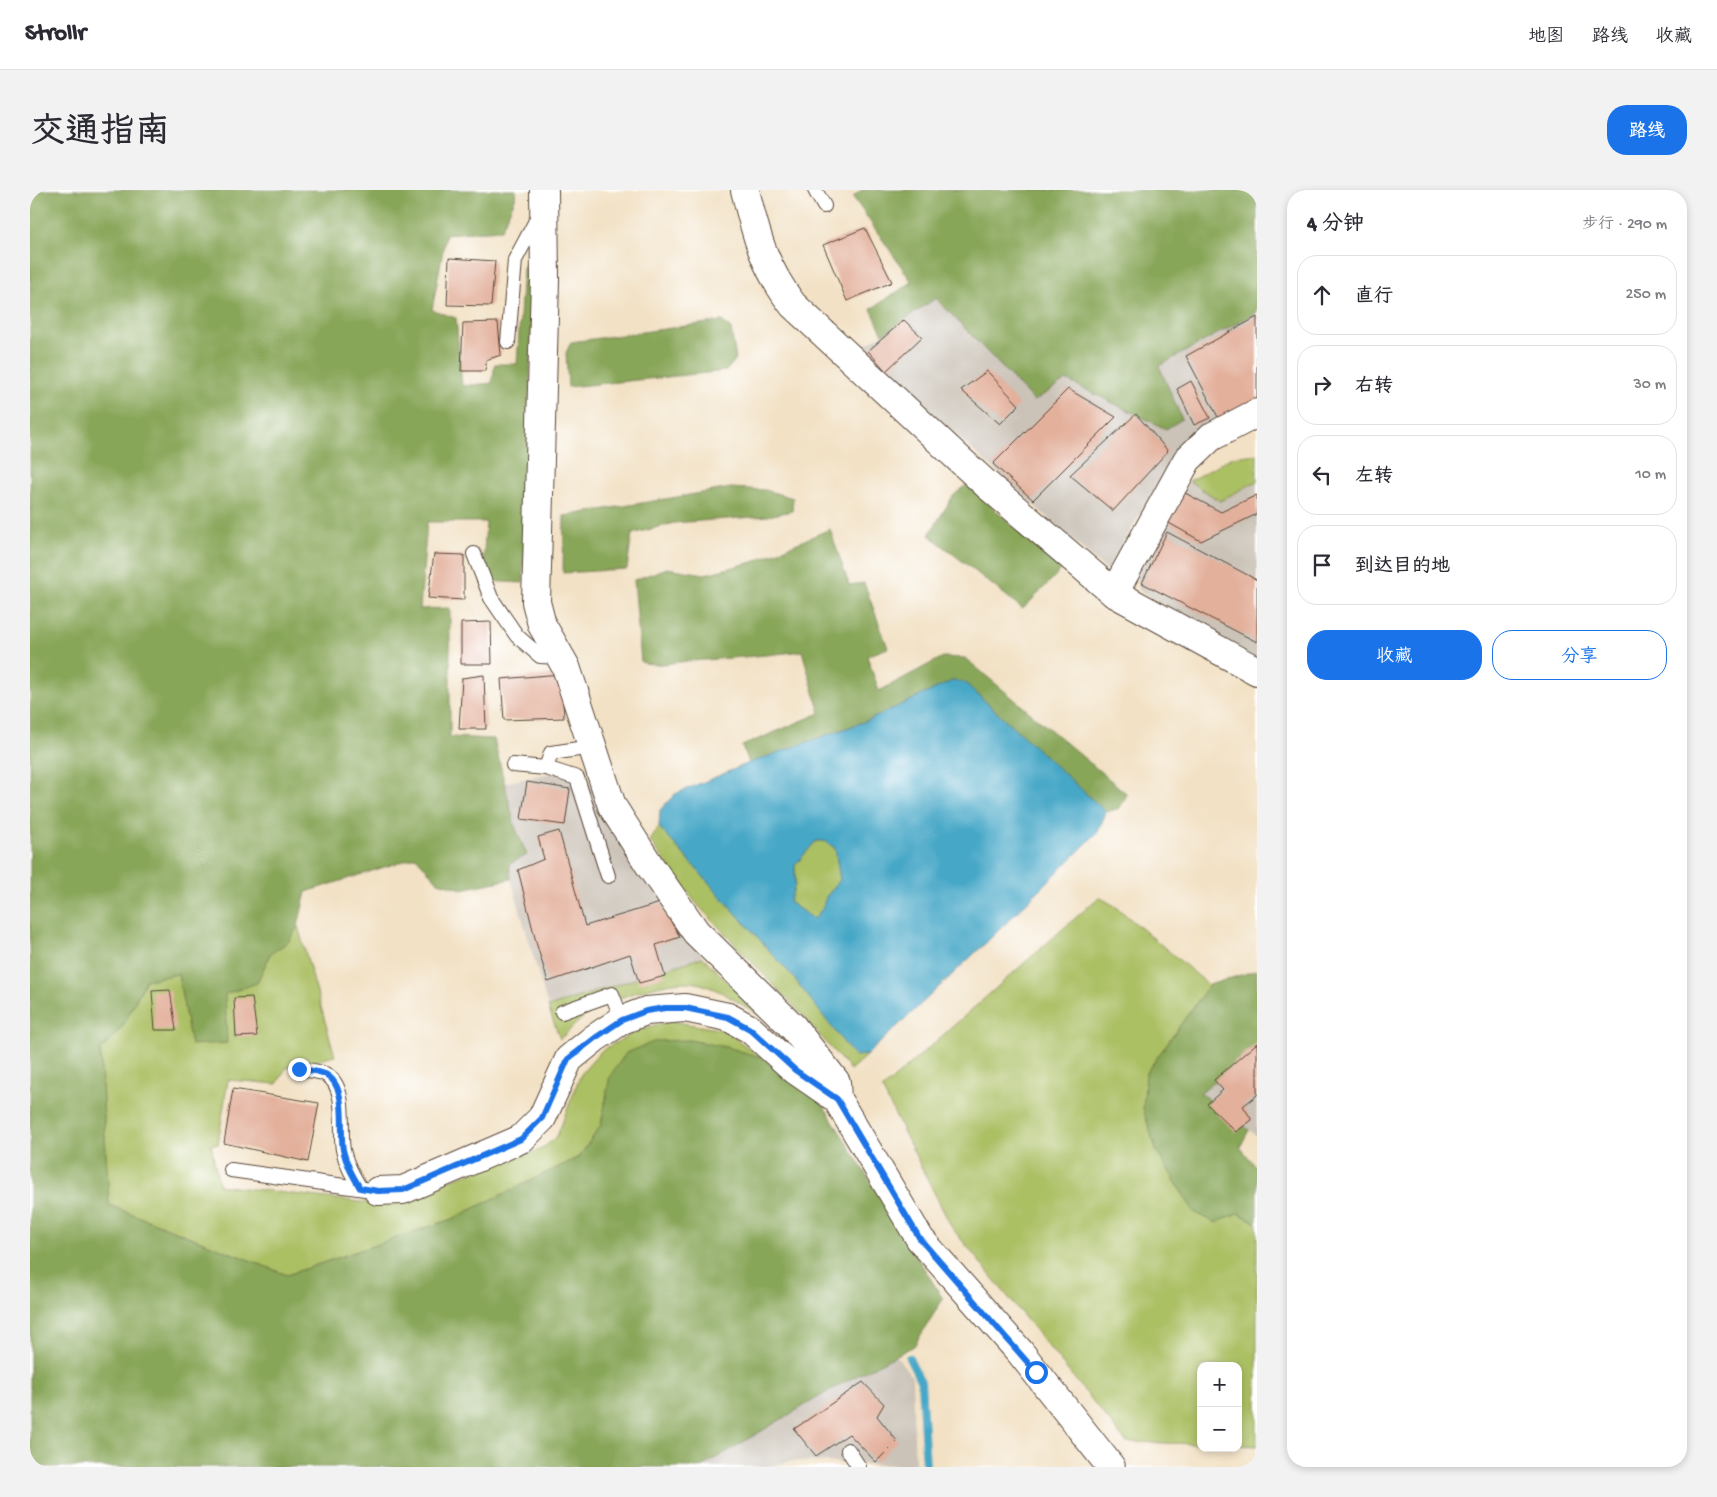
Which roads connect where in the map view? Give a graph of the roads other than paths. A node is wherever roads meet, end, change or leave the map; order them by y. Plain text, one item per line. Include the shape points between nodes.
1 (745, 190) edge
2 (815, 190) edge
3 (544, 198) edge
4 (824, 206) dead end
5 (508, 342) dead end
6 (1257, 413) edge
7 (474, 554) dead end
8 (1114, 594) junction
9 (560, 657) junction
10 (1257, 672) edge
11 (592, 747) junction
12 (513, 765) dead end
13 (546, 768) junction
14 (608, 876) dead end
15 (562, 1012) dead end
16 (622, 1020) junction
17 (299, 1069) dead end
18 (837, 1099) junction
19 (231, 1170) dead end
20 (369, 1190) junction
21 (848, 1450) dead end
22 (859, 1467) edge
23 (1111, 1467) edge

1 - 8 street via 767,264 775,282 793,305 986,484
2 - 4 lane
3 - 5 lane via 515,260
3 - 9 street via 545,280 536,602 542,625
6 - 8 street via 1211,437 1187,460
7 - 9 lane via 492,598 517,636 540,656
8 - 10 street
9 - 11 street
11 - 13 lane via 551,753
11 - 18 street via 612,806 650,866 696,932 793,1027 836,1082
12 - 13 lane
13 - 14 lane via 577,778
15 - 16 lane via 612,994
16 - 18 street via 665,1008 685,1008 728,1017 750,1029 795,1070
16 - 20 street via 568,1059 542,1118 521,1139 403,1190
17 - 20 lane via 326,1075 336,1086 343,1112 343,1148 348,1166
18 - 23 street via 920,1239 1020,1352
19 - 20 lane
21 - 22 lane

